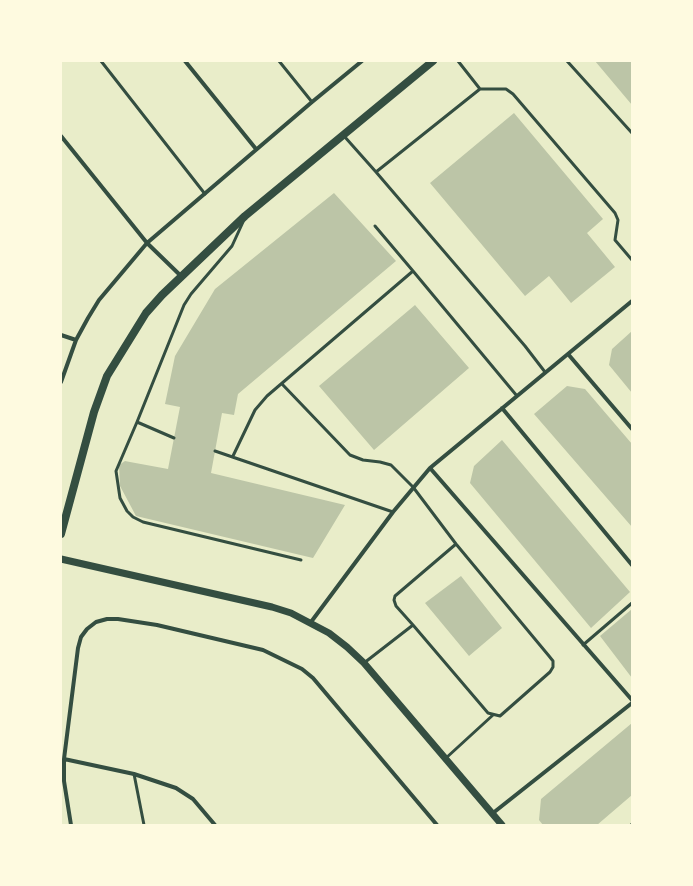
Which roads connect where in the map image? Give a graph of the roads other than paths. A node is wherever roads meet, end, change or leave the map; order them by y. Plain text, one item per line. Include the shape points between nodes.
1 (102, 61) edge
2 (185, 61) edge
3 (279, 61) edge
4 (362, 61) edge
5 (433, 61) edge
6 (458, 61) edge
7 (567, 61) edge
8 (480, 90) junction
9 (312, 102) junction
10 (632, 133) edge
11 (343, 135) junction
12 (61, 136) edge
13 (256, 149) junction
14 (376, 172) junction
15 (205, 194) junction
16 (245, 216) junction
17 (375, 226) dead end
18 (147, 243) junction
19 (632, 260) edge
20 (413, 271) junction
21 (181, 277) junction
22 (632, 301) edge
23 (61, 335) edge
24 (76, 340) junction
25 (568, 354) junction
26 (545, 372) junction
27 (61, 382) edge
28 (282, 384) junction
29 (517, 396) junction
30 (502, 408) junction
31 (137, 422) junction
32 (632, 429) edge
33 (174, 438) dead end
34 (215, 450) dead end
35 (233, 456) junction
36 (430, 468) junction
37 (413, 487) junction
38 (393, 512) junction
39 (61, 534) edge
40 (456, 544) junction
41 (61, 559) edge
42 (301, 560) dead end
43 (632, 565) edge
44 (632, 603) edge
45 (311, 622) junction
46 (413, 625) junction
47 (583, 645) junction
48 (364, 663) junction
49 (632, 702) edge
50 (493, 715) junction
51 (64, 758) junction
52 (446, 758) junction
53 (134, 774) junction
54 (493, 813) junction
55 (71, 825) edge
56 (144, 825) edge
57 (215, 825) edge
58 (437, 825) edge
59 (502, 825) edge

1 - 15 lane
2 - 13 street
3 - 9 lane
4 - 9 street
5 - 11 main road
6 - 8 lane
7 - 10 lane
8 - 14 lane
8 - 19 lane via 506,89 513,94 615,213 618,220 615,240
9 - 13 street
11 - 14 lane
11 - 16 main road
12 - 18 street
13 - 15 street
14 - 26 lane
15 - 18 street
16 - 21 main road
16 - 31 lane via 232,246 184,305
17 - 20 lane
18 - 21 street
18 - 24 street via 99,300
20 - 28 lane
20 - 29 lane
21 - 39 main road via 146,313 107,376 94,412
22 - 25 street
23 - 24 street
24 - 27 street
25 - 26 street
25 - 32 street
26 - 29 street
28 - 35 lane via 255,410
28 - 37 lane via 350,455 362,460 391,465
29 - 30 street
30 - 36 street
30 - 43 street
31 - 33 lane
31 - 42 lane via 116,471 120,498 133,517 143,522
34 - 35 lane
35 - 38 lane
36 - 37 street
36 - 47 street
37 - 38 street
37 - 40 lane
38 - 45 street
40 - 46 lane via 395,596 396,606
40 - 50 lane via 553,661 550,672 505,713 500,716
41 - 45 street via 272,606
44 - 47 lane
45 - 48 street via 347,647
46 - 48 lane
46 - 50 lane via 488,713
47 - 49 street
48 - 52 street
49 - 54 street
50 - 52 lane
51 - 53 street
51 - 55 street via 64,781
51 - 58 street via 77,654 81,638 87,629 96,622 107,619 157,625 270,653 310,675
52 - 54 street
53 - 56 lane
53 - 57 street via 185,792
54 - 59 street

